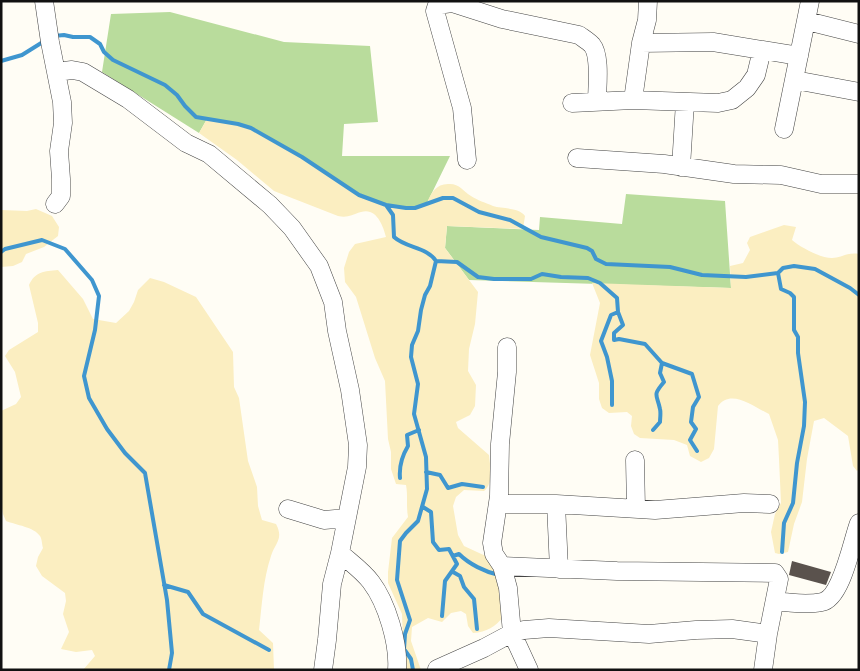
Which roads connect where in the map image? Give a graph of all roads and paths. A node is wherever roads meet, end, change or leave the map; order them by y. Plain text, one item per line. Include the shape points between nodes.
1 (44, 1) edge
2 (648, 1) edge
3 (810, 1) edge
4 (807, 21) junction
5 (859, 34) edge
6 (641, 43) junction
7 (762, 50) junction
8 (799, 56) junction
9 (56, 72) junction
10 (795, 80) junction
11 (859, 92) edge
12 (633, 100) junction
13 (597, 102) junction
14 (685, 102) junction
15 (572, 104) dead end
16 (784, 129) dead end
17 (577, 158) dead end
18 (467, 160) dead end
19 (682, 168) junction
20 (859, 184) edge
21 (55, 204) dead end
22 (506, 347) dead end
23 (635, 460) dead end
24 (498, 504) junction
25 (556, 504) junction
26 (770, 504) dead end
27 (636, 508) junction
28 (288, 509) dead end
29 (347, 518) junction
30 (859, 523) edge
31 (340, 553) junction
32 (502, 566) junction
33 (559, 569) junction
34 (775, 601) junction
35 (512, 633) junction
36 (768, 634) junction
37 (437, 669) edge
38 (323, 670) edge
39 (397, 670) edge
40 (529, 670) edge
41 (763, 670) edge

1 - 9 street
2 - 6 street
3 - 4 street
4 - 5 street
4 - 8 street
6 - 7 street via 712,42
6 - 12 street
7 - 8 street
7 - 14 street via 756,75 747,88 732,100
8 - 10 street
9 - 21 street via 63,123 59,151 61,196
9 - 29 street via 83,72 128,99 186,143 209,154 270,205 292,228 319,266 333,302 357,433 357,467
10 - 11 street
10 - 16 street
12 - 13 street
12 - 14 street
13 - 15 street
13 - 18 street via 597,57 586,39 452,3 438,5 434,11 462,108
14 - 19 street
17 - 19 street
19 - 20 street via 781,175 821,184
22 - 24 street
23 - 27 street
24 - 25 street
24 - 32 street via 492,543 494,554
25 - 27 street
25 - 33 street
26 - 27 street via 655,510
28 - 29 street via 324,520
29 - 31 street
30 - 34 street via 833,596 824,602
31 - 38 street via 332,584
31 - 39 street via 371,582 379,596 395,635
32 - 33 street
32 - 35 street via 508,588
33 - 34 street via 775,573 779,579
34 - 36 street
35 - 36 street via 549,628 650,634 696,630
35 - 37 street
35 - 40 street
36 - 41 street

